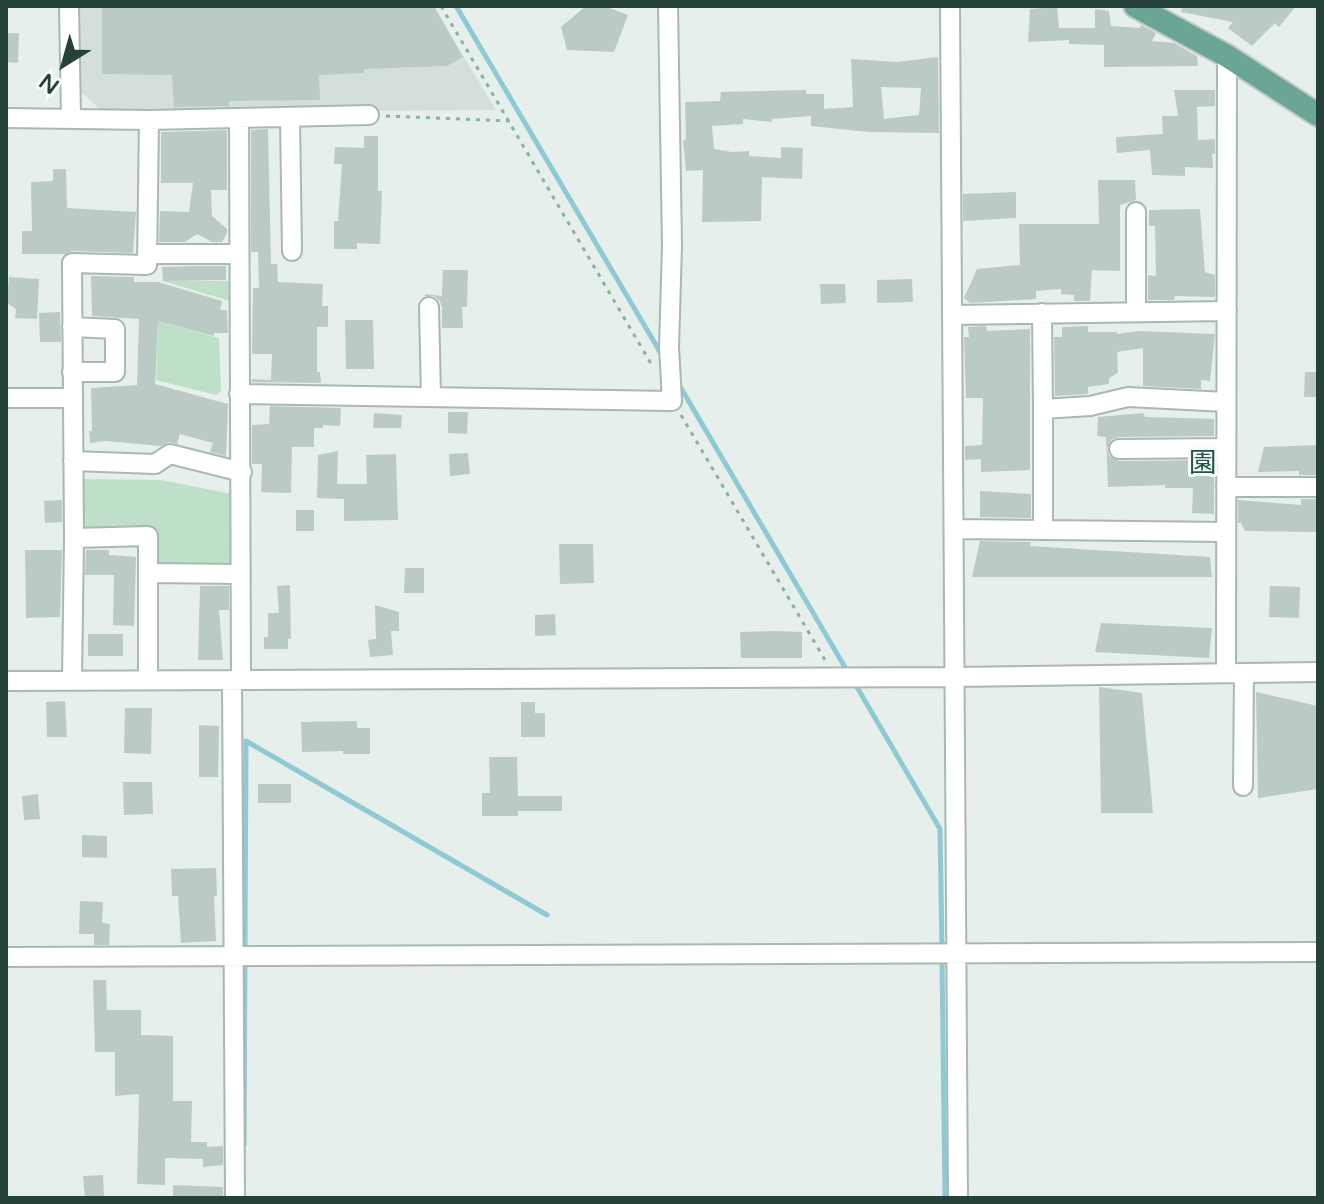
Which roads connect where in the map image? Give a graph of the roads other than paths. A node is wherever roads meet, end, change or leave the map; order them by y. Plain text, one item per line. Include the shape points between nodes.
1 (69, 6) edge
2 (668, 6) edge
3 (950, 6) edge
4 (1135, 6) edge
5 (1227, 56) junction
6 (369, 115) road end
7 (1318, 115) edge
8 (290, 117) junction
9 (6, 118) edge
10 (71, 118) junction
11 (239, 119) junction
12 (149, 120) junction
13 (1136, 212) dead end
14 (292, 251) dead end
15 (147, 254) junction
16 (239, 254) junction
17 (429, 307) dead end
18 (1227, 311) junction
19 (1136, 312) junction
20 (1042, 313) junction
21 (952, 315) junction
22 (72, 327) junction
23 (72, 372) junction
24 (239, 394) junction
25 (431, 397) junction
26 (6, 398) edge
27 (72, 398) junction
28 (1226, 402) junction
29 (1043, 409) junction
30 (1226, 448) junction
31 (1119, 449) dead end
32 (73, 461) junction
33 (242, 472) junction
34 (1226, 487) junction
35 (1318, 487) edge
36 (954, 529) junction
37 (1043, 530) junction
38 (1226, 532) junction
39 (74, 538) junction
40 (149, 573) junction
41 (240, 574) junction
42 (1318, 672) edge
43 (1235, 673) junction
44 (955, 677) junction
45 (148, 680) junction
46 (237, 680) junction
47 (6, 681) edge
48 (72, 681) junction
49 (1243, 786) dead end
50 (1318, 952) edge
51 (956, 954) junction
52 (235, 956) junction
53 (6, 957) edge
54 (235, 1198) edge
55 (958, 1198) edge

1 - 10 street
2 - 25 street via 672,401
3 - 21 street
4 - 5 main road
5 - 7 main road
5 - 18 street
6 - 8 street
8 - 11 street
8 - 14 street
9 - 10 street
10 - 12 street
11 - 12 street
11 - 16 street
12 - 15 street
13 - 19 street
15 - 16 street
15 - 22 street via 147,265 72,263
16 - 24 street
17 - 25 street
18 - 19 street
18 - 28 street
19 - 20 street
20 - 21 street
20 - 29 street
21 - 36 street
22 - 23 street
22 - 23 street via 115,329 115,372
23 - 27 street
24 - 25 street
24 - 33 street
26 - 27 street
27 - 32 street
28 - 29 street via 1128,397
28 - 30 street
29 - 37 street
30 - 31 street
30 - 34 street
32 - 33 street via 155,464 170,454
32 - 39 street
33 - 41 street
34 - 35 street
34 - 38 street
36 - 37 street
36 - 44 street
37 - 38 street
38 - 43 street
39 - 40 street via 148,536
39 - 48 street
40 - 41 street
40 - 45 street
41 - 46 street
42 - 43 street
43 - 44 street
43 - 49 street
44 - 46 street
44 - 51 street
45 - 46 street
45 - 48 street
46 - 52 street
47 - 48 street
50 - 51 street
51 - 52 street
51 - 55 street
52 - 53 street
52 - 54 street

